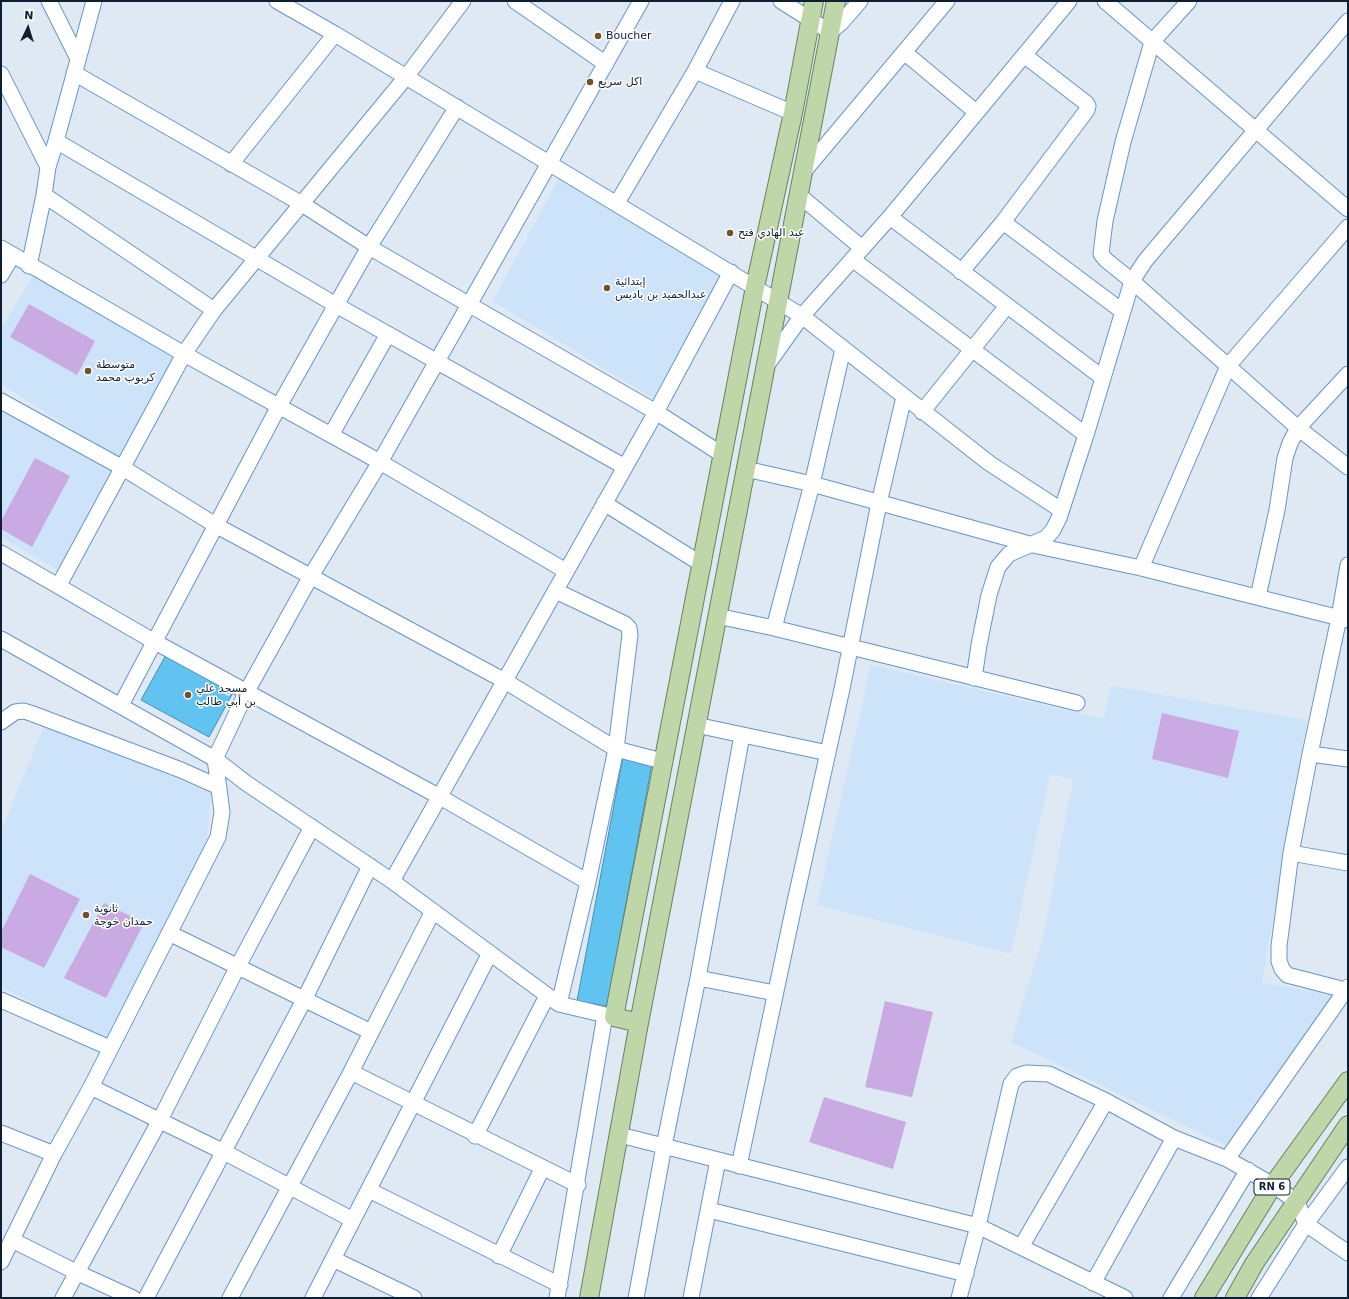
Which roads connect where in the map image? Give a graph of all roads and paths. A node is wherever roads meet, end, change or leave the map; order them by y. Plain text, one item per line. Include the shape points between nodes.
1 (49, 1) edge
2 (94, 1) edge
3 (277, 1) edge
4 (463, 1) edge
5 (515, 1) edge
6 (641, 1) edge
7 (732, 1) edge
8 (781, 1) edge
9 (814, 1) edge
10 (836, 1) edge
11 (860, 1) edge
12 (947, 1) edge
13 (1069, 1) edge
14 (1105, 1) edge
15 (1189, 1) edge
16 (810, 21) junction
17 (1348, 21) edge
18 (830, 32) junction
19 (335, 34) junction
20 (1152, 42) junction
21 (904, 52) junction
22 (1024, 55) junction
23 (606, 64) junction
24 (76, 66) junction
25 (695, 70) junction
26 (1, 74) edge
27 (406, 77) junction
28 (457, 107) junction
29 (976, 112) junction
30 (793, 113) junction
31 (1257, 130) junction
32 (56, 142) junction
33 (550, 163) junction
34 (231, 164) junction
35 (48, 167) junction
36 (805, 170) junction
37 (44, 195) junction
38 (800, 196) junction
39 (617, 203) junction
40 (302, 204) junction
41 (1348, 209) edge
42 (890, 217) junction
43 (1003, 222) junction
44 (1348, 227) edge
45 (369, 248) junction
46 (6, 252) edge
47 (857, 253) junction
48 (257, 259) junction
49 (29, 266) junction
50 (730, 272) junction
51 (961, 272) junction
52 (1, 275) edge
53 (1132, 281) junction
54 (755, 287) junction
55 (778, 301) junction
56 (336, 305) junction
57 (468, 305) junction
58 (1006, 306) junction
59 (214, 310) junction
60 (1122, 312) junction
61 (802, 316) junction
62 (388, 334) junction
63 (843, 349) junction
64 (972, 349) junction
65 (184, 354) junction
66 (437, 362) junction
67 (767, 365) junction
68 (1228, 366) junction
69 (1348, 374) edge
70 (1103, 378) junction
71 (904, 397) junction
72 (1, 401) edge
73 (279, 406) junction
74 (656, 412) junction
75 (922, 412) junction
76 (1298, 428) junction
77 (331, 435) junction
78 (1086, 435) junction
79 (723, 455) junction
80 (380, 462) junction
81 (625, 467) junction
82 (123, 468) junction
83 (1348, 468) edge
84 (746, 469) junction
85 (812, 484) junction
86 (879, 503) junction
87 (604, 504) junction
88 (1062, 510) junction
89 (217, 526) junction
90 (1033, 545) junction
91 (2, 558) edge
92 (703, 565) junction
93 (1348, 565) edge
94 (1141, 568) junction
95 (566, 571) junction
96 (311, 576) junction
97 (59, 585) junction
98 (556, 591) junction
99 (1258, 597) junction
100 (717, 616) junction
101 (1344, 619) edge
102 (774, 628) junction
103 (1, 639) edge
104 (155, 642) junction
105 (851, 648) junction
106 (974, 678) junction
107 (505, 681) junction
108 (247, 691) junction
109 (1077, 703) dead end
110 (120, 705) junction
111 (1, 722) edge
112 (696, 725) junction
113 (742, 735) junction
114 (616, 749) junction
115 (828, 753) junction
116 (1310, 754) junction
117 (215, 759) junction
118 (1348, 759) edge
119 (662, 761) junction
120 (219, 787) junction
121 (440, 797) junction
122 (312, 827) junction
123 (1291, 853) junction
124 (1348, 863) edge
125 (370, 866) junction
126 (392, 881) junction
127 (588, 882) junction
128 (433, 911) junction
129 (169, 933) junction
130 (490, 953) junction
131 (237, 968) junction
132 (698, 978) junction
133 (1347, 989) edge
134 (775, 993) junction
135 (1, 1000) edge
136 (304, 1000) junction
137 (553, 1000) junction
138 (610, 1016) junction
139 (639, 1023) junction
140 (371, 1032) junction
141 (110, 1048) junction
142 (351, 1072) junction
143 (1348, 1081) edge
144 (91, 1087) junction
145 (1106, 1101) junction
146 (414, 1103) junction
147 (160, 1120) junction
148 (1348, 1125) edge
149 (1, 1133) edge
150 (620, 1135) junction
151 (475, 1136) junction
152 (1174, 1138) junction
153 (664, 1146) junction
154 (224, 1152) junction
155 (54, 1154) junction
156 (1227, 1159) junction
157 (718, 1160) junction
158 (739, 1166) junction
159 (1348, 1167) edge
160 (542, 1169) junction
161 (1248, 1170) junction
162 (1273, 1184) junction
163 (578, 1185) junction
164 (290, 1188) junction
165 (369, 1190) junction
166 (1296, 1202) junction
167 (708, 1210) junction
168 (353, 1220) junction
169 (1306, 1224) junction
170 (978, 1226) junction
171 (12, 1240) junction
172 (1021, 1247) junction
173 (1348, 1252) edge
174 (499, 1256) junction
175 (333, 1259) junction
176 (1, 1262) edge
177 (76, 1272) junction
178 (966, 1274) junction
179 (1093, 1283) junction
180 (559, 1292) edge
181 (409, 1297) edge
182 (64, 1298) edge
183 (133, 1298) edge
184 (146, 1298) edge
185 (230, 1298) edge
186 (313, 1298) edge
187 (589, 1298) edge
188 (636, 1298) edge
189 (691, 1298) edge
190 (959, 1298) edge
191 (1124, 1298) edge
192 (1171, 1298) edge
193 (1204, 1298) edge
194 (1235, 1298) edge
195 (1258, 1298) edge

1 - 24 street
2 - 24 street
3 - 19 street
4 - 27 street
5 - 23 street
6 - 23 street
7 - 25 street
8 - 16 street
9 - 16 main road
10 - 18 main road
11 - 18 street
12 - 21 street
13 - 22 street
14 - 20 street
15 - 20 street
16 - 18 street
16 - 30 main road
17 - 31 street
18 - 36 main road
19 - 27 street
19 - 34 street
20 - 31 street
20 - 53 street via 1123,142 1101,248 1103,258
21 - 29 street
21 - 36 street
22 - 29 street
22 - 43 street via 1086,103 1088,108
23 - 33 street
24 - 32 street
24 - 34 street
25 - 30 street
25 - 39 street
26 - 35 street
27 - 28 street
27 - 40 street
28 - 33 street
28 - 45 street
29 - 42 street
30 - 54 main road
31 - 41 street
31 - 53 street via 1145,261
32 - 35 street
32 - 48 street
33 - 39 street
33 - 57 street
34 - 40 street
35 - 37 street
36 - 38 main road
37 - 49 street
37 - 59 street
38 - 47 street
38 - 55 main road
39 - 50 street
40 - 45 street
40 - 48 street
42 - 47 street
42 - 51 street
43 - 51 street
43 - 60 street
44 - 68 street
45 - 56 street
45 - 57 street
46 - 49 street
46 - 52 street
47 - 61 street
47 - 64 street
48 - 56 street
48 - 59 street
49 - 65 street
50 - 54 street
50 - 74 street
51 - 58 street
53 - 60 street
53 - 68 street
54 - 55 street
54 - 79 main road
55 - 61 street
55 - 67 main road
56 - 62 street
56 - 73 street
57 - 66 street
57 - 74 street
58 - 64 street
58 - 70 street
59 - 65 street
60 - 70 street
61 - 63 street
61 - 67 street
62 - 66 street
62 - 77 street
63 - 71 street
63 - 85 street
64 - 75 street
64 - 78 street
65 - 73 street
65 - 82 street
66 - 80 street
66 - 81 street
67 - 84 main road
68 - 76 street
68 - 94 street
69 - 76 street
70 - 78 street
71 - 75 street
71 - 86 street
72 - 82 street
73 - 77 street
73 - 89 street
74 - 79 street
74 - 81 street
75 - 88 street via 989,462
76 - 83 street
76 - 99 street via 1285,458 1277,510
77 - 80 street
78 - 88 street
79 - 92 main road
80 - 95 street
80 - 96 street
81 - 87 street
82 - 89 street
82 - 97 street
84 - 85 street
84 - 100 main road
85 - 86 street
85 - 102 street
86 - 90 street
86 - 105 street
87 - 92 street
87 - 95 street
88 - 90 street via 1054,530
89 - 96 street
89 - 104 street
90 - 94 street
90 - 106 street via 1009,554 994,576 978,645
91 - 97 street
92 - 119 main road
93 - 101 street
94 - 99 street
95 - 98 street
96 - 107 street
96 - 108 street
97 - 104 street
98 - 107 street
98 - 114 street via 619,620 629,628
99 - 101 street
100 - 102 street
100 - 112 main road
101 - 116 street
102 - 105 street
103 - 110 street
104 - 108 street
104 - 110 street
105 - 106 street
105 - 115 street
106 - 109 street
107 - 114 street
107 - 121 street
108 - 117 street
108 - 121 street
110 - 117 street
111 - 120 street via 10,714 24,711 181,770
112 - 113 street
112 - 139 main road
113 - 115 street
113 - 132 street
114 - 119 street
114 - 127 street
115 - 134 street
116 - 118 street
116 - 123 street
117 - 120 street
117 - 122 street
119 - 138 main road
120 - 129 street via 222,820 218,837
121 - 126 street
121 - 127 street
122 - 125 street
122 - 131 street
123 - 124 street
123 - 133 street via 1279,946 1282,969 1293,977
125 - 126 street
125 - 136 street
126 - 128 street
127 - 137 street
128 - 130 street
128 - 140 street
129 - 131 street
129 - 141 street
130 - 137 street
130 - 146 street
131 - 136 street
131 - 147 street
132 - 134 street
132 - 153 street
133 - 156 street
134 - 158 street
135 - 141 street
136 - 140 street
136 - 154 street
137 - 138 street
137 - 151 street
138 - 139 main road
138 - 163 street
139 - 150 main road
140 - 142 street
141 - 144 street
142 - 146 street
142 - 164 street
143 - 162 main road, RN 6
144 - 147 street
144 - 155 street
145 - 152 street
145 - 170 street via 1049,1074 1026,1073 1017,1076 1011,1084
145 - 172 street
146 - 151 street
146 - 165 street
147 - 154 street
147 - 177 street
148 - 166 main road, RN 6
149 - 155 street
150 - 153 street
150 - 187 main road
151 - 160 street
152 - 156 street
152 - 179 street
153 - 157 street
153 - 188 street
154 - 164 street
154 - 184 street
155 - 171 street
156 - 161 street
157 - 158 street
157 - 167 street
158 - 170 street
159 - 169 street
160 - 163 street
160 - 174 street
161 - 162 street
161 - 192 street
162 - 166 street
162 - 193 main road, RN 6
163 - 180 street
164 - 168 street
164 - 185 street
165 - 168 street
165 - 174 street
166 - 169 street
166 - 194 main road, RN 6 via 1254,1264
167 - 178 street
167 - 189 street
168 - 175 street
169 - 173 street
169 - 195 street
170 - 172 street
170 - 178 street
171 - 176 street
171 - 177 street
172 - 179 street
174 - 180 street
175 - 181 street
175 - 186 street
177 - 182 street
177 - 183 street
178 - 190 street
179 - 191 street

